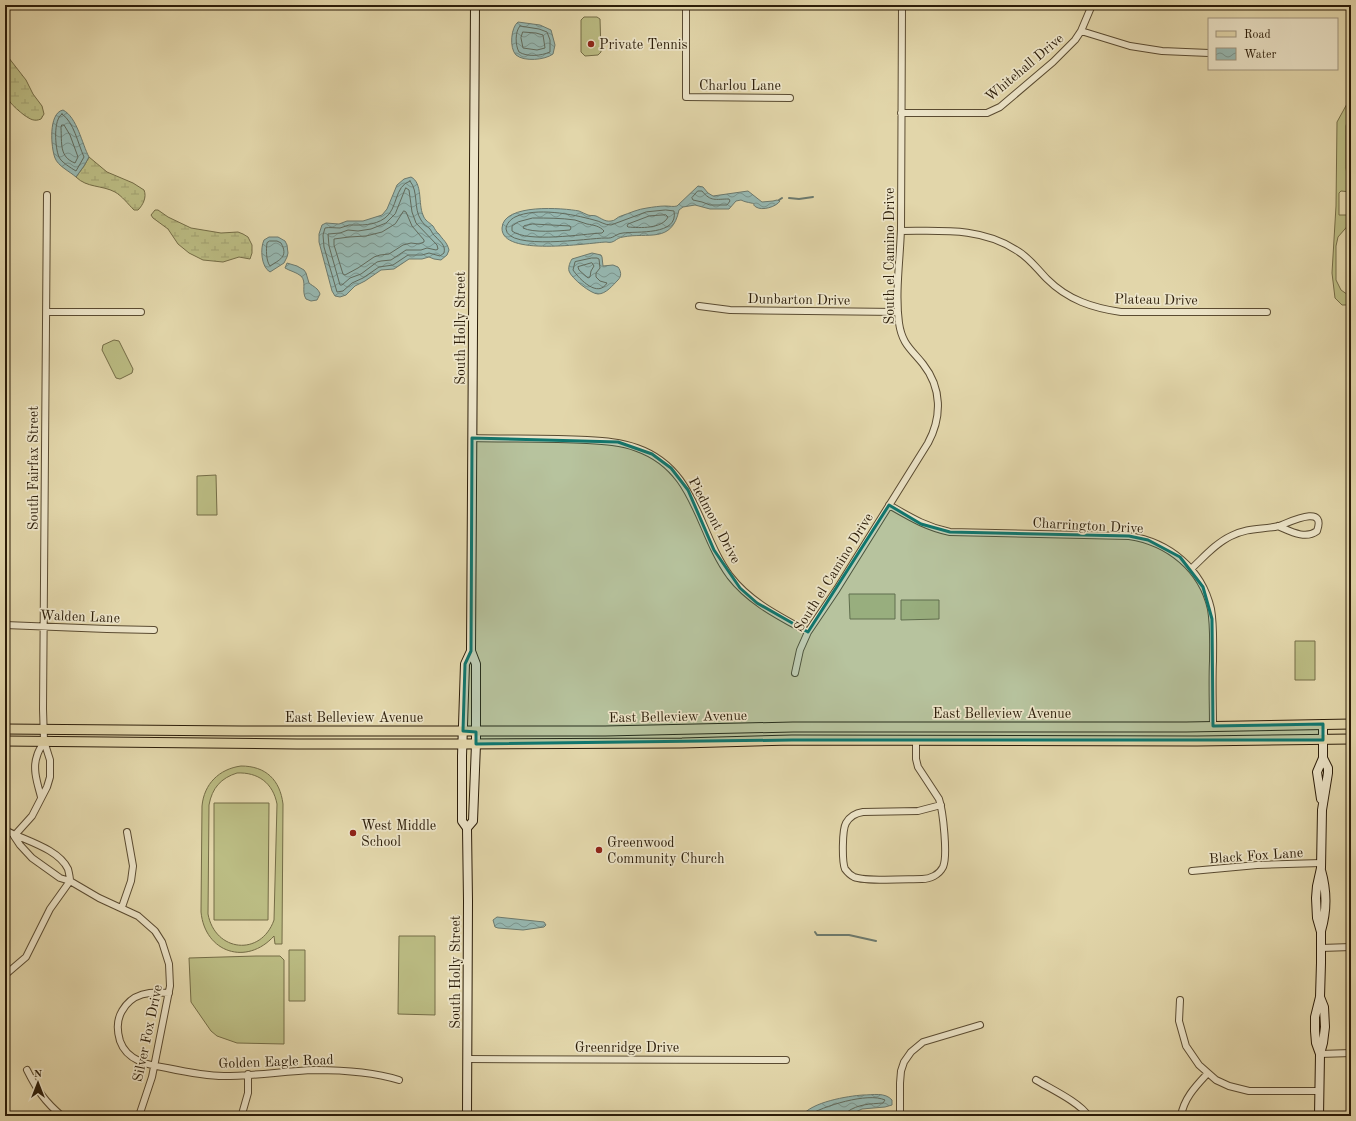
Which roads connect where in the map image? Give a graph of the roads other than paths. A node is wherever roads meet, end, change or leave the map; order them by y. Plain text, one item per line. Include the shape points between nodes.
1 (474, 5) edge
2 (686, 5) edge
3 (902, 5) edge
4 (1092, 5) edge
5 (1081, 32) junction
6 (1208, 53) edge
7 (790, 98) dead end
8 (901, 113) junction
9 (47, 195) dead end
10 (901, 231) junction
11 (700, 306) dead end
12 (46, 312) junction
13 (141, 312) dead end
14 (898, 312) junction
15 (1267, 312) dead end
16 (472, 438) junction
17 (889, 505) junction
18 (1278, 526) junction
19 (1191, 569) junction
20 (5, 626) edge
21 (43, 626) junction
22 (154, 630) dead end
23 (808, 632) junction
24 (471, 650) junction
25 (795, 672) dead end
26 (1323, 724) junction
27 (1351, 724) edge
28 (1213, 726) junction
29 (44, 728) junction
30 (5, 729) edge
31 (463, 731) junction
32 (476, 732) junction
33 (1351, 739) edge
34 (916, 740) junction
35 (1323, 740) junction
36 (5, 741) edge
37 (44, 741) junction
38 (462, 744) junction
39 (476, 744) junction
40 (41, 797) junction
41 (941, 804) junction
42 (467, 828) junction
43 (5, 830) edge
44 (127, 832) dead end
45 (14, 836) junction
46 (1321, 866) junction
47 (1192, 871) dead end
48 (70, 881) junction
49 (122, 907) junction
50 (1351, 947) edge
51 (1321, 948) junction
52 (5, 975) edge
53 (169, 993) junction
54 (1180, 1000) dead end
55 (980, 1026) dead end
56 (1320, 1054) junction
57 (1351, 1054) edge
58 (467, 1059) junction
59 (786, 1060) dead end
60 (154, 1066) junction
61 (27, 1070) dead end
62 (1208, 1073) junction
63 (248, 1074) junction
64 (399, 1080) dead end
65 (1036, 1080) dead end
66 (1319, 1091) junction
67 (244, 1115) edge
68 (62, 1116) edge
69 (139, 1116) edge
70 (468, 1116) edge
71 (900, 1116) edge
72 (1088, 1116) edge
73 (1181, 1116) edge
74 (1319, 1116) edge

1 - 16 street, South Holly Street
2 - 7 street, Charlou Lane via 686,97
3 - 8 street, South el Camino Drive
4 - 5 street, Whitehall Drive
5 - 6 street via 1130,46 1162,51
5 - 8 street, Whitehall Drive via 1053,62 1000,107 988,113
8 - 10 street, South el Camino Drive
9 - 12 street, South Fairfax Street
10 - 14 street, South el Camino Drive
10 - 15 street, Plateau Drive via 962,231 1001,241 1030,260 1058,289 1080,302 1102,309 1121,312
11 - 14 street, Dunbarton Drive via 730,310
12 - 13 street
12 - 21 street, South Fairfax Street
14 - 17 street, South el Camino Drive via 903,339 934,382 938,410 933,434
16 - 23 street, Piedmont Drive via 618,442 652,454 671,468 688,490 714,550 740,588 757,603
16 - 24 street, South Holly Street
17 - 19 street, Charrington Drive via 921,524 950,532 1142,538 1168,549
17 - 23 street, South el Camino Drive
18 - 18 street via 1308,535 1316,531 1318,523 1316,518 1307,516
18 - 19 street via 1252,529 1231,536
19 - 28 street, Charrington Drive via 1203,587 1211,610
20 - 21 street, Walden Lane
21 - 22 street, Walden Lane
21 - 29 street, South Fairfax Street
23 - 25 street, South el Camino Drive via 800,650
24 - 31 street, South Holly Street via 465,664
24 - 32 street, South Holly Street via 476,664
26 - 27 main road, East Belleview Avenue
26 - 28 main road, East Belleview Avenue
26 - 35 street
28 - 32 main road, East Belleview Avenue via 793,727
29 - 30 main road, East Belleview Avenue
29 - 31 main road, East Belleview Avenue
29 - 37 street, South Fairfax Street
31 - 32 main road, East Belleview Avenue
31 - 38 street, South Holly Street
32 - 39 street, South Holly Street
33 - 35 main road, East Belleview Avenue
34 - 35 main road, East Belleview Avenue
34 - 39 main road, East Belleview Avenue
34 - 41 street via 918,767
35 - 46 street via 1323,758 1328,773 1322,810
36 - 37 main road, East Belleview Avenue
37 - 38 main road, East Belleview Avenue
37 - 40 street via 36,761 36,776
37 - 40 street via 49,754 50,772 47,787
38 - 39 main road, East Belleview Avenue
38 - 42 street, South Holly Street via 462,821
39 - 42 street, South Holly Street via 473,821
40 - 45 street via 32,816
41 - 41 street via 944,823 944,863 935,876 922,880 861,879 849,874 844,864 844,829 851,817 863,812 918,811
42 - 58 street, South Holly Street
43 - 45 street
44 - 49 street via 133,866
45 - 48 street, Silver Fox Drive via 32,858 60,878
45 - 48 street via 30,840 59,858 68,868
46 - 47 street, Black Fox Lane via 1257,865
46 - 51 street via 1326,901
48 - 49 street, Silver Fox Drive via 99,898
48 - 52 street via 50,908 26,957
49 - 53 street, Silver Fox Drive via 146,922 162,942 169,964
50 - 51 street
51 - 56 street via 1320,997 1324,1007 1325,1027
53 - 60 street, Silver Fox Drive
53 - 60 street, Golden Eagle Road via 149,992 132,999 122,1010 118,1023 121,1044 128,1054 140,1062
54 - 62 street via 1179,1021 1183,1039 1190,1053
55 - 71 street via 923,1042 911,1052 901,1071
56 - 57 street
56 - 66 street
58 - 59 street, Greenridge Drive
58 - 70 street, South Holly Street
60 - 63 street, Golden Eagle Road via 195,1074
60 - 69 street, Silver Fox Drive
61 - 68 street via 36,1089
62 - 66 street via 1229,1086 1249,1091
62 - 73 street via 1192,1091
63 - 64 street, Golden Eagle Road via 332,1070
63 - 67 street
65 - 72 street via 1078,1105
66 - 74 street

